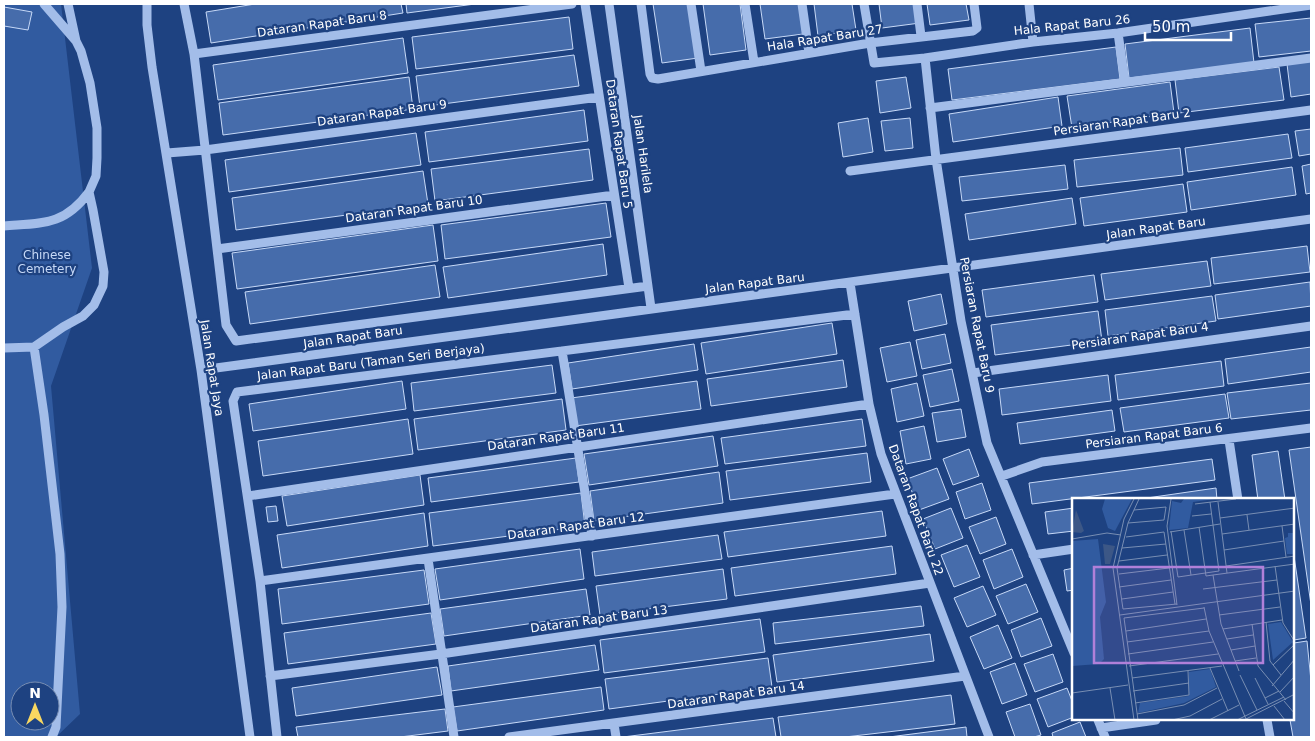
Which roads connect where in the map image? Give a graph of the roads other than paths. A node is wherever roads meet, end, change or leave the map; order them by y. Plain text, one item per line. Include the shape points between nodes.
1 (44, 4) edge
2 (68, 4) edge
3 (147, 4) edge
4 (184, 4) edge
5 (572, 4) edge
6 (586, 4) edge
7 (609, 4) edge
8 (641, 4) edge
9 (691, 4) edge
10 (746, 4) edge
11 (802, 4) edge
12 (864, 4) edge
13 (917, 4) edge
14 (974, 4) edge
15 (1029, 4) edge
16 (1311, 5) edge
17 (1118, 33) junction
18 (921, 36) junction
19 (76, 41) junction
20 (1033, 42) junction
21 (870, 43) junction
22 (809, 53) junction
23 (194, 54) junction
24 (925, 58) junction
25 (1311, 58) edge
26 (754, 62) junction
27 (701, 71) junction
28 (1125, 82) junction
29 (599, 97) junction
30 (930, 108) junction
31 (1311, 110) edge
32 (205, 150) junction
33 (167, 153) junction
34 (936, 159) junction
35 (850, 172) dead end
36 (89, 192) junction
37 (614, 195) junction
38 (1311, 219) edge
39 (4, 226) edge
40 (217, 249) junction
41 (953, 269) junction
42 (850, 283) junction
43 (648, 286) junction
44 (629, 288) junction
45 (651, 308) junction
46 (854, 314) junction
47 (226, 325) joint
48 (1311, 326) edge
49 (34, 347) junction
50 (4, 348) edge
51 (562, 351) junction
52 (201, 370) junction
53 (973, 373) junction
54 (869, 404) junction
55 (1311, 428) edge
56 (1229, 440) junction
57 (577, 446) junction
58 (1002, 476) junction
59 (895, 494) junction
60 (248, 496) junction
61 (1238, 498) edge
62 (592, 536) junction
63 (1072, 549) edge
64 (1033, 555) junction
65 (428, 558) junction
66 (260, 581) junction
67 (930, 583) junction
68 (1072, 641) edge
69 (441, 654) junction
70 (270, 676) junction
71 (965, 676) junction
72 (1149, 721) edge
73 (1267, 721) edge
74 (614, 724) junction
75 (1101, 728) edge
76 (52, 737) edge
77 (250, 737) edge
78 (277, 737) edge
79 (454, 737) edge
80 (509, 737) edge
81 (616, 737) edge
82 (989, 737) edge
83 (1270, 737) edge

1 - 19 street
2 - 19 street
3 - 33 street, Jalan Rapat Jaya via 152,67
4 - 23 street, Jalan Rapat Jaya
5 - 23 street, Dataran Rapat Baru 8
6 - 29 street, Dataran Rapat Baru 5
7 - 43 street, Jalan Harilela
8 - 27 street, Hala Rapat Baru 27 via 652,78
9 - 27 street
10 - 26 street
11 - 22 street
12 - 21 street
13 - 18 street
14 - 18 street, Hala Rapat Baru 27 via 977,28 973,31
15 - 20 street
16 - 17 street, Hala Rapat Baru 26
17 - 20 street, Hala Rapat Baru 26
17 - 28 street
18 - 21 street, Hala Rapat Baru 27
19 - 36 street via 90,82 96,128 96,176
20 - 24 street, Hala Rapat Baru 26
21 - 22 street, Hala Rapat Baru 27
21 - 24 street via 876,64
22 - 26 street, Hala Rapat Baru 27
23 - 32 street, Jalan Rapat Jaya
24 - 30 street, Persiaran Rapat Baru 9
25 - 28 street
26 - 27 street, Hala Rapat Baru 27
28 - 30 street
29 - 32 street, Dataran Rapat Baru 9
29 - 37 street, Dataran Rapat Baru 5
30 - 34 street, Persiaran Rapat Baru 9
31 - 34 street, Persiaran Rapat Baru 2
32 - 33 street, Dataran Rapat Baru 9
32 - 40 street, Jalan Rapat Jaya
33 - 52 street, Jalan Rapat Jaya
34 - 35 street, Persiaran Rapat Baru 2
34 - 41 street, Persiaran Rapat Baru 9
36 - 39 street via 79,206 64,217
36 - 49 street via 104,272 103,286 94,305 83,316
37 - 40 street, Dataran Rapat Baru 10
37 - 44 street, Dataran Rapat Baru 5
38 - 41 street, Jalan Rapat Baru
40 - 47 street, Jalan Rapat Jaya
41 - 42 street, Jalan Rapat Baru
41 - 53 street, Persiaran Rapat Baru 9
42 - 45 street, Jalan Rapat Baru
42 - 46 street, Dataran Rapat Baru 22
43 - 44 street, Jalan Rapat Baru
43 - 45 street, Jalan Harilela
44 - 47 street, Jalan Rapat Baru via 236,341
45 - 52 street, Jalan Rapat Baru
46 - 51 street, Jalan Rapat Baru (Taman Seri Berjaya)
46 - 54 street, Dataran Rapat Baru 22
48 - 53 street, Persiaran Rapat Baru 4
49 - 50 street
49 - 76 street via 60,554 62,607 56,726
51 - 57 street
51 - 60 street, Jalan Rapat Baru (Taman Seri Berjaya) via 238,392 233,401
52 - 77 street, Jalan Rapat Jaya
53 - 58 street, Persiaran Rapat Baru 9 via 987,443
54 - 57 street, Dataran Rapat Baru 11
54 - 59 street, Dataran Rapat Baru 22
55 - 56 street, Persiaran Rapat Baru 6
56 - 58 street, Persiaran Rapat Baru 6 via 1042,462
56 - 61 street
57 - 60 street, Dataran Rapat Baru 11
57 - 62 street
58 - 64 street, Persiaran Rapat Baru 9
59 - 62 street, Dataran Rapat Baru 12
59 - 67 street, Dataran Rapat Baru 22
60 - 66 street, Jalan Rapat Baru (Taman Seri Berjaya)
62 - 65 street, Dataran Rapat Baru 12
63 - 64 street
64 - 68 street, Persiaran Rapat Baru 9
65 - 66 street, Dataran Rapat Baru 12
65 - 69 street
66 - 70 street, Jalan Rapat Baru (Taman Seri Berjaya)
67 - 69 street, Dataran Rapat Baru 13
67 - 71 street, Dataran Rapat Baru 22
69 - 70 street, Dataran Rapat Baru 13
69 - 79 street
70 - 78 street, Jalan Rapat Baru (Taman Seri Berjaya)
71 - 74 street, Dataran Rapat Baru 14
71 - 82 street, Dataran Rapat Baru 22
72 - 75 street
73 - 83 street
74 - 80 street, Dataran Rapat Baru 14
74 - 81 street

